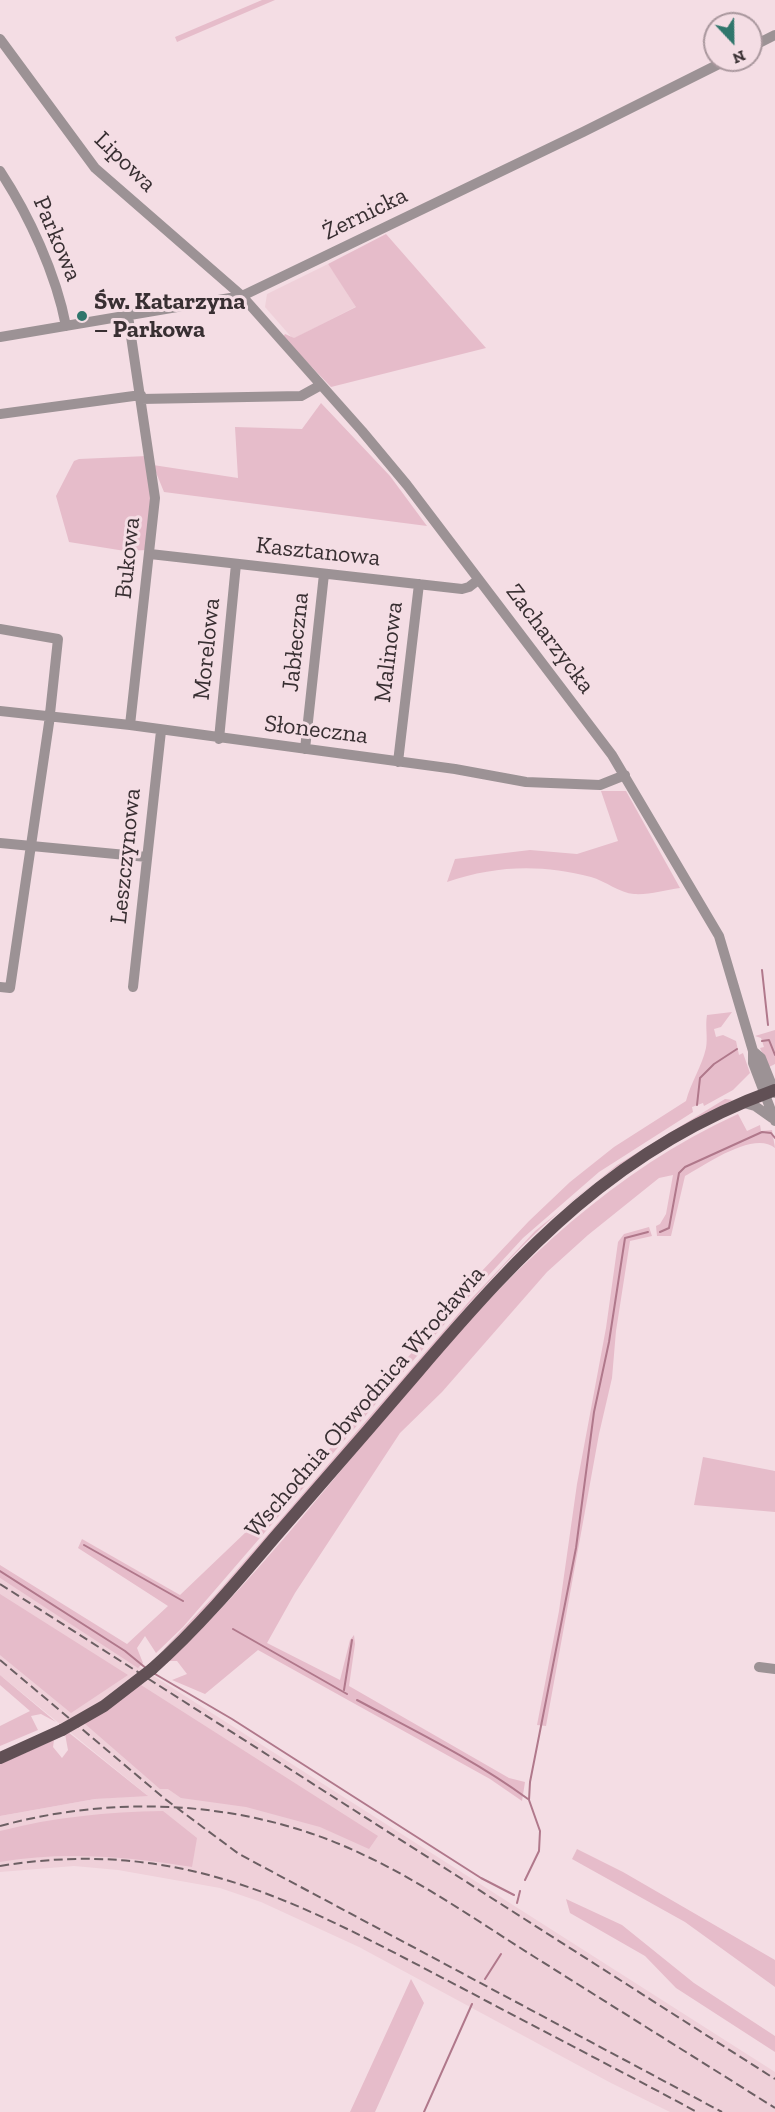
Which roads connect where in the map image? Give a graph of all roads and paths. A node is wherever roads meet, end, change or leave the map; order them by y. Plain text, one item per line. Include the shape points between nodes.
1 (0, 39) edge
2 (703, 72) edge
3 (0, 171) edge
4 (242, 296) junction
5 (128, 316) junction
6 (66, 326) junction
7 (0, 337) edge
8 (321, 385) junction
9 (141, 397) junction
10 (0, 414) edge
11 (150, 554) junction
12 (236, 564) junction
13 (324, 574) junction
14 (478, 580) junction
15 (419, 584) junction
16 (0, 629) edge
17 (0, 711) edge
18 (49, 718) junction
19 (130, 725) junction
20 (161, 731) junction
21 (219, 739) junction
22 (305, 749) junction
23 (398, 762) junction
24 (625, 774) junction
25 (0, 843) edge
26 (30, 847) junction
27 (147, 856) junction
28 (5, 987) edge
29 (133, 987) dead end
30 (753, 1052) junction
31 (771, 1074) edge
32 (772, 1092) edge
33 (744, 1102) junction
34 (775, 1120) edge
35 (759, 1667) dead end
36 (775, 1669) edge
37 (0, 1758) edge

1 - 4 street, Lipowa via 95,168
2 - 4 street, Żernicka
3 - 6 street, Parkowa via 28,217
4 - 5 street, Żernicka
4 - 8 street, Zacharzycka
5 - 6 street, Żernicka
5 - 9 street, Bukowa
6 - 7 street, Żernicka
8 - 9 street via 301,396
8 - 14 street, Zacharzycka via 407,485
9 - 10 street
9 - 11 street, Bukowa via 155,498
11 - 12 street, Kasztanowa
11 - 19 street, Bukowa
12 - 13 street, Kasztanowa
12 - 21 street, Morelowa
13 - 15 street, Kasztanowa
13 - 22 street, Jabłeczna
14 - 15 street, Kasztanowa via 462,588
14 - 24 street, Zacharzycka
15 - 23 street, Malinowa
16 - 18 street via 58,639
17 - 18 street, Słoneczna
18 - 19 street, Słoneczna
18 - 26 street
19 - 20 street, Słoneczna
20 - 21 street, Słoneczna
20 - 27 street, Leszczynowa
21 - 22 street, Słoneczna
22 - 23 street, Słoneczna
23 - 24 street, Słoneczna via 526,782 608,784
24 - 30 street, Zacharzycka via 718,936
25 - 26 street
26 - 27 street
26 - 28 street
27 - 29 street, Leszczynowa
30 - 31 street, Zacharzycka
30 - 32 street, Zacharzycka via 753,1063
31 - 32 street, Zacharzycka
32 - 33 main road, Wschodnia Obwodnica Wrocławia
32 - 34 street, Zacharzycka
33 - 34 street
33 - 37 main road, Wschodnia Obwodnica Wrocławia, bridge via 636,1161 543,1234 479,1302 213,1610 152,1670 104,1706
35 - 36 street

